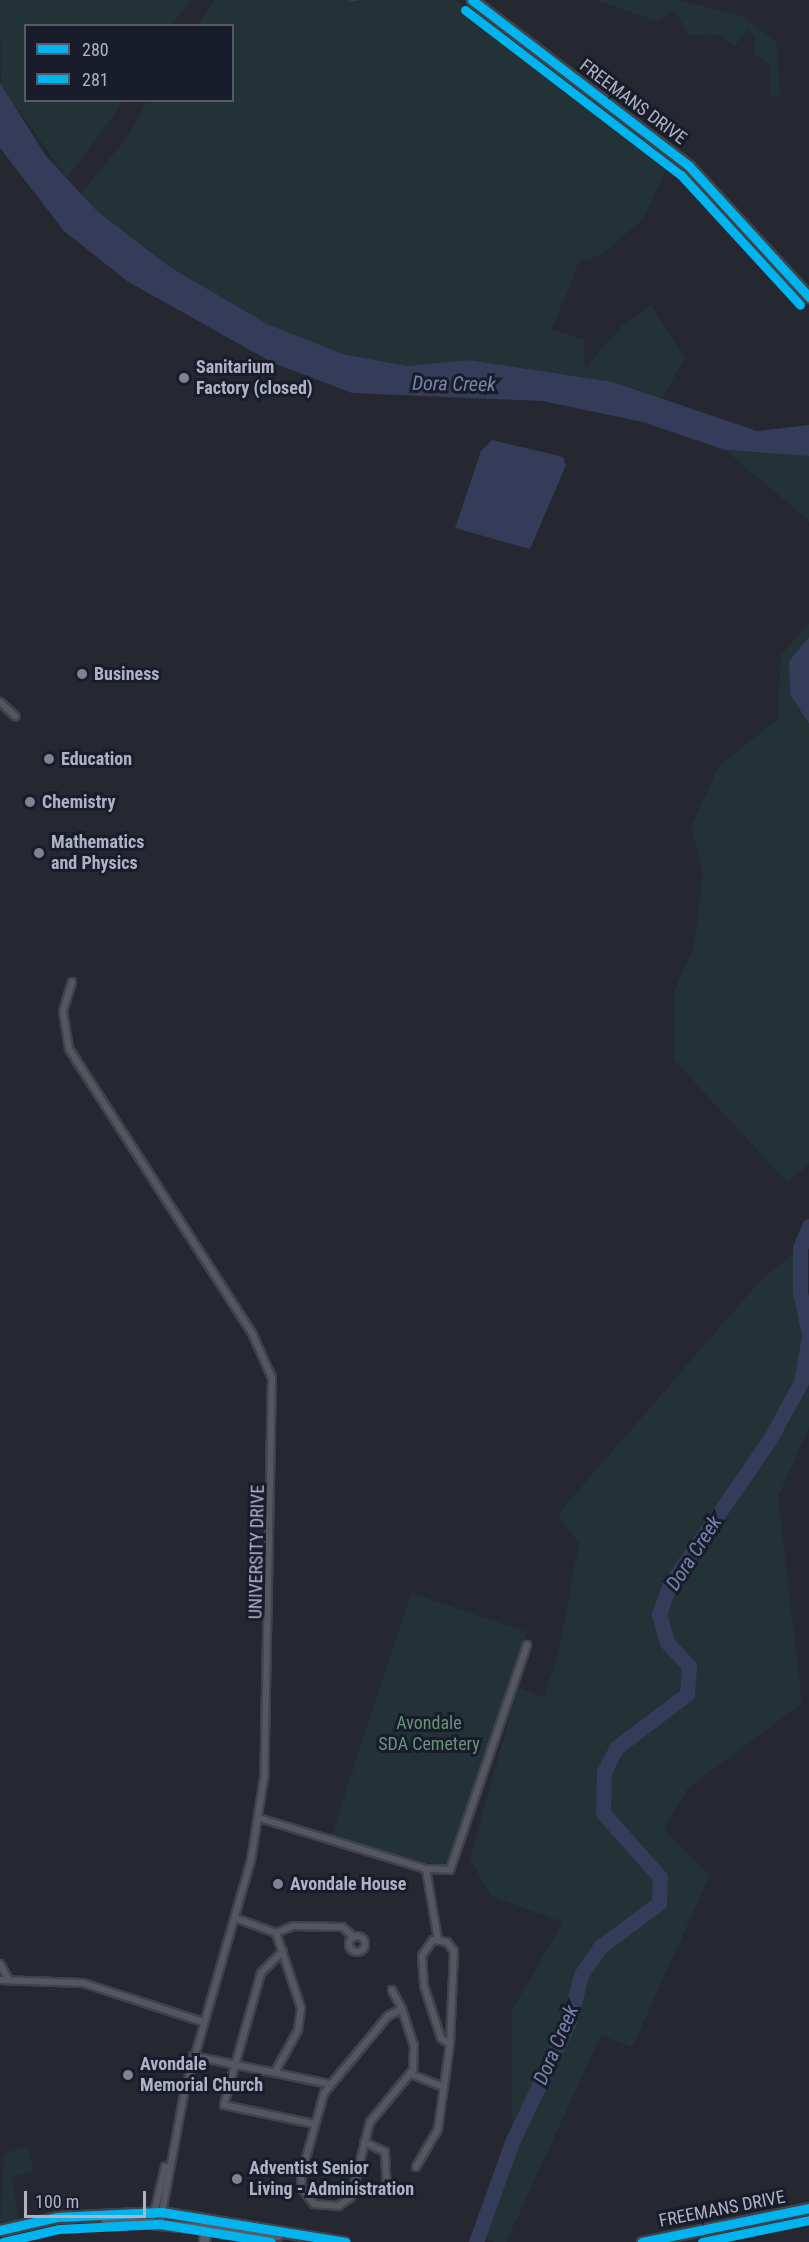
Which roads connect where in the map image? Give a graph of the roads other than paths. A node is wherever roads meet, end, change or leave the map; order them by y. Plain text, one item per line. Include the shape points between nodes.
1 (472, 0) edge
2 (809, 297) edge
3 (0, 702) edge
4 (15, 716) dead end
5 (72, 982) dead end
6 (527, 1645) dead end
7 (259, 1818) junction
8 (426, 1869) junction
9 (235, 1918) junction
10 (276, 1934) junction
11 (354, 1937) dead end
12 (438, 1940) junction
13 (283, 1952) junction
14 (0, 1964) edge
15 (0, 1980) edge
16 (9, 1980) junction
17 (392, 1990) dead end
18 (402, 2009) junction
19 (203, 2022) junction
20 (450, 2044) junction
21 (194, 2056) junction
22 (233, 2065) junction
23 (275, 2072) junction
24 (411, 2074) junction
25 (329, 2084) junction
26 (441, 2086) junction
27 (314, 2124) junction
28 (364, 2142) junction
29 (416, 2167) dead end
30 (387, 2193) dead end
31 (809, 2208) edge
32 (156, 2217) junction
33 (210, 2223) junction
34 (0, 2229) edge
35 (682, 2238) edge
36 (204, 2242) edge
37 (210, 2242) edge
38 (345, 2242) edge
39 (642, 2242) edge

1 - 2 main road, FREEMANS DRIVE via 689,166
3 - 4 street
5 - 7 street, UNIVERSITY DRIVE via 63,1011 69,1049 253,1335 272,1378 267,1730
6 - 8 street via 453,1866 445,1872
7 - 8 street
7 - 9 street, UNIVERSITY DRIVE
8 - 12 street
9 - 10 street
9 - 19 street, UNIVERSITY DRIVE
10 - 11 street via 293,1926 342,1927
10 - 13 street
12 - 20 street via 454,1951
12 - 20 street via 424,1947 421,1965 441,2038
13 - 22 street via 261,1973
13 - 23 street via 301,2019
14 - 16 street
15 - 16 street
16 - 19 street via 83,1983
17 - 18 street
18 - 24 street via 416,2059
18 - 25 street via 388,2016
19 - 21 street, UNIVERSITY DRIVE
20 - 26 street
21 - 22 street
21 - 32 street, UNIVERSITY DRIVE
22 - 23 street
22 - 27 street via 224,2105
23 - 25 street
24 - 26 street
24 - 28 street via 375,2113
25 - 27 street
26 - 29 street via 438,2129
27 - 28 street via 301,2175 302,2189 314,2204 338,2206 351,2197
28 - 30 street via 385,2152
31 - 35 main road, FREEMANS DRIVE
32 - 33 main road
32 - 34 main road via 67,2216
33 - 36 main road
33 - 37 main road
33 - 38 main road
35 - 39 main road, FREEMANS DRIVE

